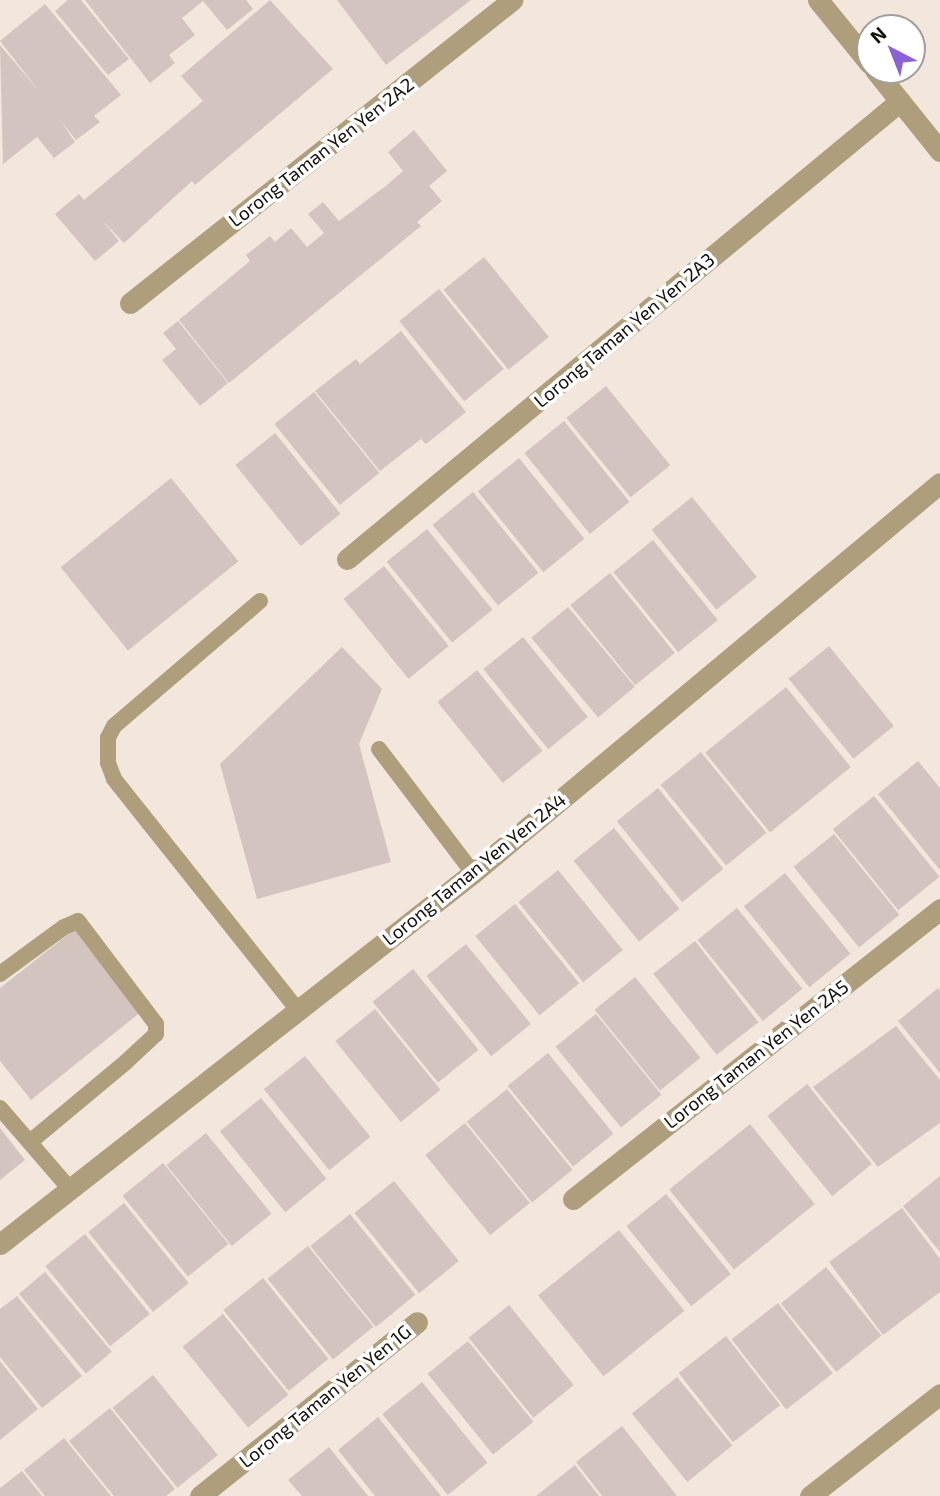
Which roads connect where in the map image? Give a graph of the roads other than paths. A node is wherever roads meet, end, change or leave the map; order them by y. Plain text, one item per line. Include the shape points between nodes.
1 (512, 0) edge
2 (818, 0) edge
3 (856, 47) edge
4 (886, 84) edge
5 (900, 101) junction
6 (940, 151) edge
7 (130, 303) dead end
8 (940, 483) edge
9 (347, 559) dead end
10 (260, 601) dead end
11 (379, 749) dead end
12 (473, 873) junction
13 (940, 909) edge
14 (0, 974) edge
15 (298, 1010) junction
16 (0, 1108) edge
17 (30, 1142) junction
18 (69, 1188) junction
19 (573, 1199) dead end
20 (0, 1244) edge
21 (417, 1322) dead end
22 (940, 1394) edge
23 (200, 1496) edge
24 (810, 1496) edge

1 - 7 street, Lorong Taman Yen Yen 2A2
2 - 3 street
4 - 5 street
5 - 6 street
5 - 9 street, Lorong Taman Yen Yen 2A3
8 - 12 street, Lorong Taman Yen Yen 2A4
10 - 15 lane via 114,726 108,738 108,762 114,779
11 - 12 lane
12 - 15 street, Lorong Taman Yen Yen 2A4
13 - 19 street, Lorong Taman Yen Yen 2A5
14 - 17 lane via 78,921 156,1024 156,1034
15 - 18 street, Lorong Taman Yen Yen 2A4
16 - 17 lane
17 - 18 lane
18 - 20 street, Lorong Taman Yen Yen 2A4
21 - 23 street, Lorong Taman Yen Yen 1G
22 - 24 street

